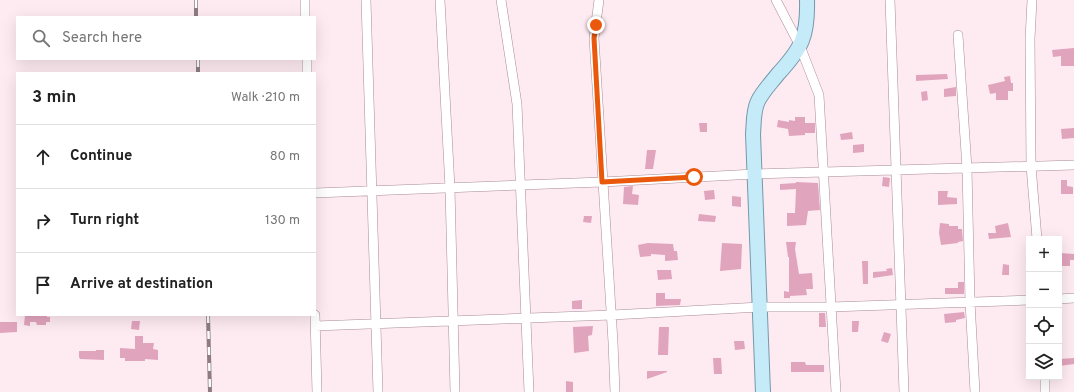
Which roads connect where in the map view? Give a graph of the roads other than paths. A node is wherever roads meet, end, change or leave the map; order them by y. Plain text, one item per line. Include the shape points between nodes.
1 (305, 0) edge
2 (366, 0) edge
3 (440, 0) edge
4 (502, 0) edge
5 (599, 0) edge
6 (776, 0) edge
7 (807, 0) edge
8 (890, 0) edge
9 (1032, 0) edge
10 (306, 16) edge
11 (958, 35) dead end
12 (800, 46) junction
13 (307, 60) edge
14 (307, 72) edge
15 (1074, 165) edge
16 (1031, 166) junction
17 (967, 168) junction
18 (897, 170) junction
19 (823, 172) junction
20 (755, 174) junction
21 (602, 182) junction
22 (520, 185) junction
23 (450, 188) junction
24 (372, 191) junction
25 (316, 194) edge
26 (1037, 236) edge
27 (1074, 298) edge
28 (1062, 299) edge
29 (1026, 300) edge
30 (970, 302) junction
31 (900, 304) junction
32 (760, 307) junction
33 (831, 307) junction
34 (612, 315) junction
35 (315, 316) edge
36 (526, 318) junction
37 (453, 321) junction
38 (376, 324) junction
39 (315, 326) junction
40 (1045, 380) edge
41 (317, 392) edge
42 (378, 392) edge
43 (454, 392) edge
44 (529, 392) edge
45 (615, 392) edge
46 (763, 392) edge
47 (836, 392) edge
48 (904, 392) edge
49 (974, 392) edge
50 (1045, 392) edge

1 - 10 street
2 - 24 street
3 - 23 street
4 - 22 street via 517,104
5 - 21 street via 594,38
6 - 12 street
7 - 12 main road via 805,34
8 - 18 street
9 - 16 street
11 - 17 street
12 - 19 street via 819,96
12 - 20 main road via 758,101 754,114 753,134
13 - 14 street
15 - 16 street
16 - 17 street
16 - 26 street
17 - 18 street
17 - 30 street
18 - 19 street
18 - 31 street
19 - 20 street
19 - 33 street
20 - 21 street
20 - 32 main road
21 - 22 street
21 - 34 street
22 - 23 street
22 - 36 street
23 - 24 street
23 - 37 street
24 - 25 street
24 - 38 street
27 - 28 street
29 - 30 street
30 - 31 street
30 - 49 street
31 - 33 street
31 - 48 street
32 - 33 street
32 - 34 street
32 - 46 main road
33 - 47 street
34 - 36 street
34 - 45 street
35 - 39 street
36 - 37 street
36 - 44 street
37 - 38 street
37 - 43 street
38 - 39 street
38 - 42 street
39 - 41 street
40 - 50 street

